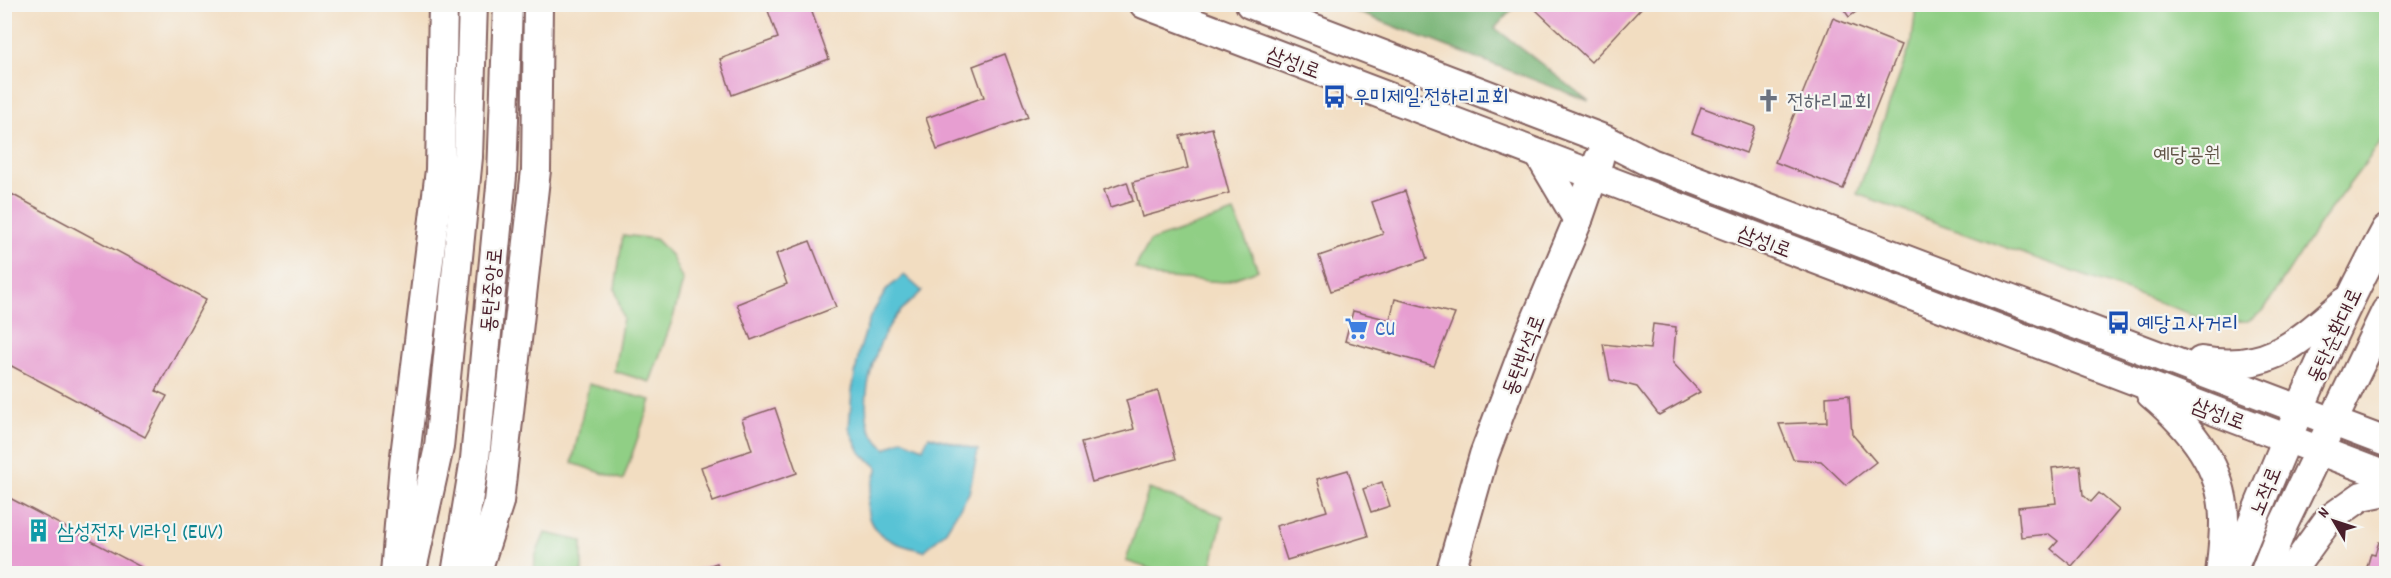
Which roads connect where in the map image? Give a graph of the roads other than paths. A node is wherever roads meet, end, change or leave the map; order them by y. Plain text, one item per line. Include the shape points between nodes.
1 (443, 4) edge
2 (473, 4) edge
3 (508, 4) edge
4 (538, 4) edge
5 (1144, 4) edge
6 (1250, 4) edge
7 (1606, 140) junction
8 (1540, 156) junction
9 (1593, 176) junction
10 (1578, 220) junction
11 (2386, 230) edge
12 (2351, 297) junction
13 (2386, 311) edge
14 (2332, 339) junction
15 (2149, 353) junction
16 (2364, 357) junction
17 (2138, 382) junction
18 (2300, 409) junction
19 (2332, 422) junction
20 (2287, 439) junction
21 (2386, 442) edge
22 (2318, 450) junction
23 (2386, 476) edge
24 (2386, 491) edge
25 (2243, 543) junction
26 (2275, 567) edge
27 (394, 573) edge
28 (411, 573) edge
29 (456, 573) edge
30 (476, 573) edge
31 (1450, 573) edge
32 (2220, 573) edge
33 (2231, 573) edge

1 - 27 street via 440,170
2 - 28 street via 468,158 439,447
3 - 29 street, 동탄중앙로 via 502,176 475,459
4 - 30 street via 536,170 499,502
5 - 8 street, 삼성1로
6 - 7 street, 삼성1로
7 - 9 street, 동탄반석로
7 - 15 street, 삼성1로 via 1662,167
8 - 9 street, 삼성1로
8 - 10 street
9 - 10 street, 동탄반석로
9 - 17 street, 삼성1로
10 - 31 street, 동탄반석로 via 1484,455
11 - 12 street, 동탄순환대로
12 - 14 street, 동탄순환대로
12 - 15 street via 2274,356 2237,364
13 - 16 street, 동탄순환대로
14 - 16 street via 2335,355 2344,363 2355,364
14 - 18 street, 동탄순환대로
15 - 18 street, 삼성1로
16 - 19 street, 동탄순환대로
17 - 20 street, 삼성1로
17 - 32 street via 2187,428 2217,477 2224,521
18 - 19 street, 삼성1로
18 - 20 street, 노작로
19 - 21 street, 삼성1로
19 - 22 street, 노작로
20 - 22 street, 삼성1로
20 - 25 street, 노작로
22 - 23 street, 삼성1로
22 - 26 street, 노작로
24 - 26 street via 2362,496
25 - 26 street via 2264,537
25 - 33 street, 노작로

